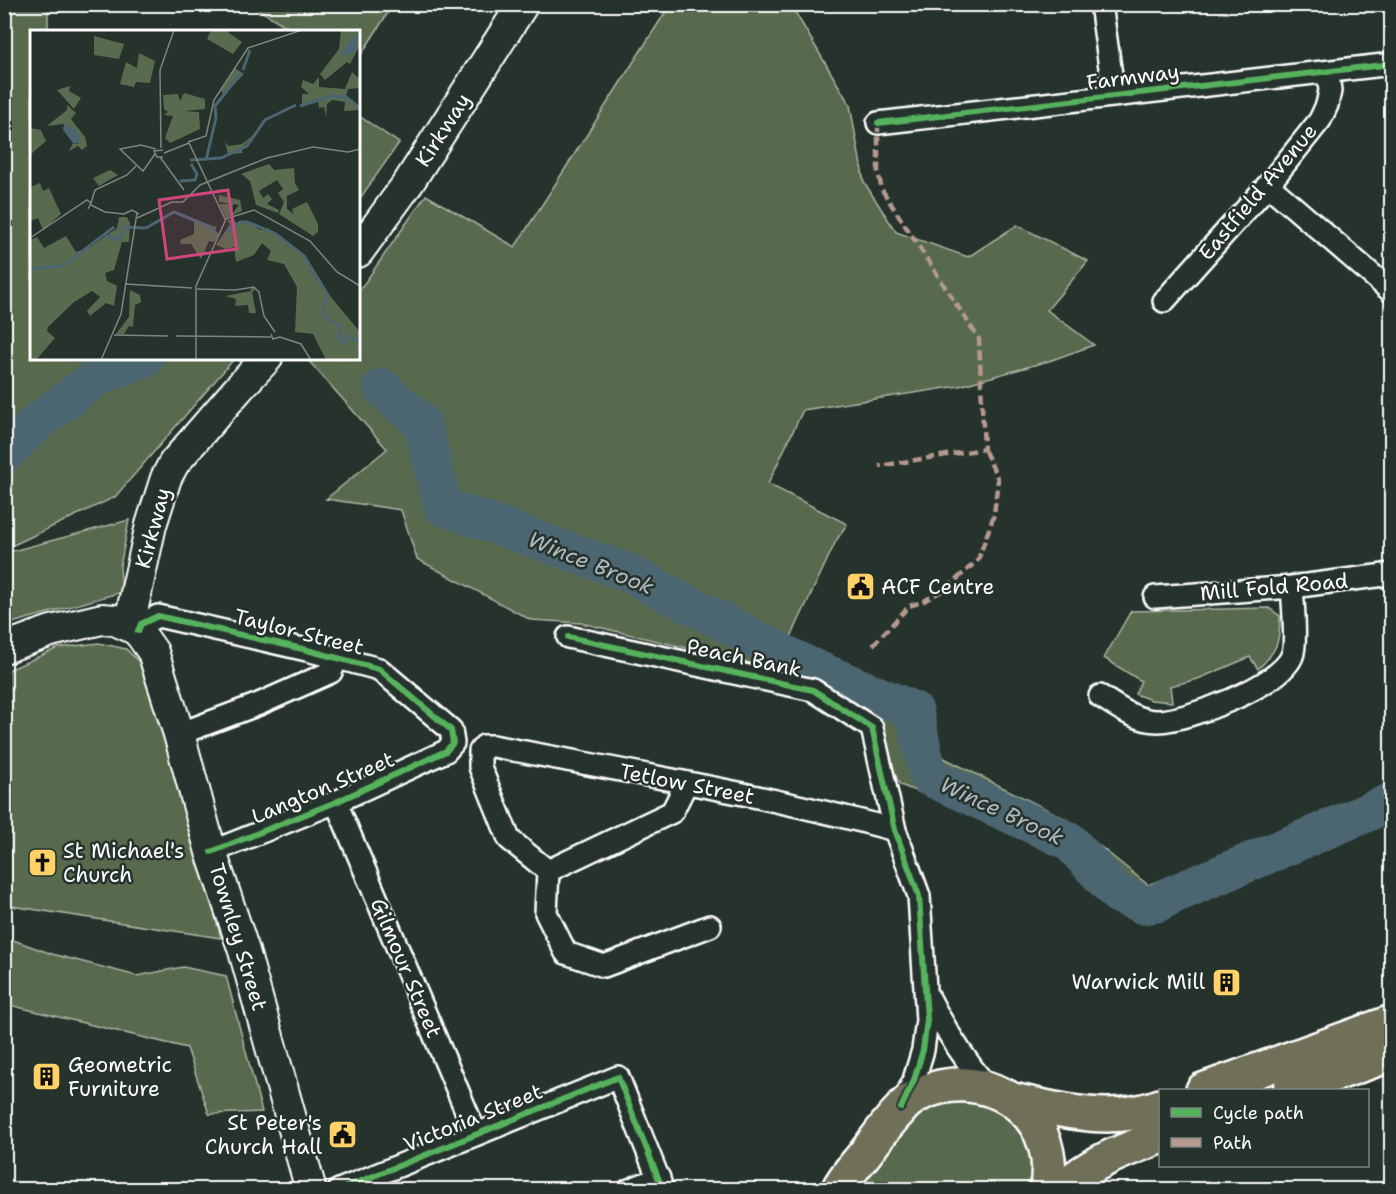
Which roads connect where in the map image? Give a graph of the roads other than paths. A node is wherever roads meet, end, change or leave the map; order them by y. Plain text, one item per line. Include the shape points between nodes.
1 (523, 4) edge
2 (1101, 4) edge
3 (1392, 64) edge
4 (1328, 72) junction
5 (1114, 96) junction
6 (878, 123) dead end
7 (1268, 185) junction
8 (360, 249) edge
9 (1392, 292) edge
10 (1164, 301) dead end
11 (265, 360) edge
12 (1392, 574) edge
13 (1292, 587) junction
14 (1155, 597) dead end
15 (133, 628) junction
16 (568, 637) dead end
17 (4, 648) edge
18 (337, 658) junction
19 (1100, 696) dead end
20 (179, 734) junction
21 (446, 751) joint
22 (686, 784) junction
23 (336, 802) junction
24 (895, 830) junction
25 (211, 852) junction
26 (548, 871) junction
27 (710, 927) dead end
28 (924, 989) junction
29 (1392, 1022) edge
30 (1392, 1054) edge
31 (1206, 1089) edge
32 (1293, 1089) edge
33 (1000, 1094) junction
34 (1159, 1106) edge
35 (901, 1108) junction
36 (476, 1134) junction
37 (1159, 1138) edge
38 (661, 1184) edge
39 (838, 1188) edge
40 (311, 1190) edge
41 (339, 1190) edge
42 (629, 1190) edge
43 (1047, 1190) edge
44 (1060, 1190) edge

1 - 8 main road, Kirkway via 409,182
2 - 5 street
3 - 4 street, Farmway
4 - 5 street, Farmway
4 - 7 street, Eastfield Avenue via 1330,91 1320,120
5 - 6 street, Farmway
7 - 9 street
7 - 10 street, Eastfield Avenue
11 - 15 main road, Kirkway via 166,478 152,525
12 - 13 street, Mill Fold Road
13 - 14 street, Mill Fold Road
13 - 19 street via 1293,656 1277,675 1249,692 1197,713 1158,721 1131,715
15 - 17 main road via 102,619
15 - 18 street, Taylor Street via 158,616
15 - 20 main road, Townley Street via 153,652
16 - 24 street, Peach Bank via 813,690 872,728
18 - 20 street via 331,672
18 - 21 street, Taylor Street via 379,669 451,730 453,743
20 - 25 main road, Townley Street
21 - 23 street, Langton Street
22 - 24 street, Tetlow Street
22 - 26 street via 672,812
22 - 26 street, Tetlow Street via 484,746 480,767 509,839
23 - 25 street, Langton Street
23 - 36 street, Gilmour Street
24 - 28 street, Peach Bank via 919,896
25 - 40 main road, Townley Street via 244,951
26 - 27 street via 546,913 566,953 604,966
28 - 33 street via 953,1042
28 - 35 street, Peach Bank via 927,1020 923,1050
29 - 31 main road
30 - 32 main road
33 - 34 main road via 1071,1113 1125,1114
33 - 35 main road via 970,1084 952,1084 919,1095
33 - 43 main road via 1029,1114 1040,1131 1049,1167
35 - 39 main road
36 - 38 street, Victoria Street via 618,1077
36 - 41 street, Victoria Street
37 - 44 main road via 1101,1161
38 - 42 street

